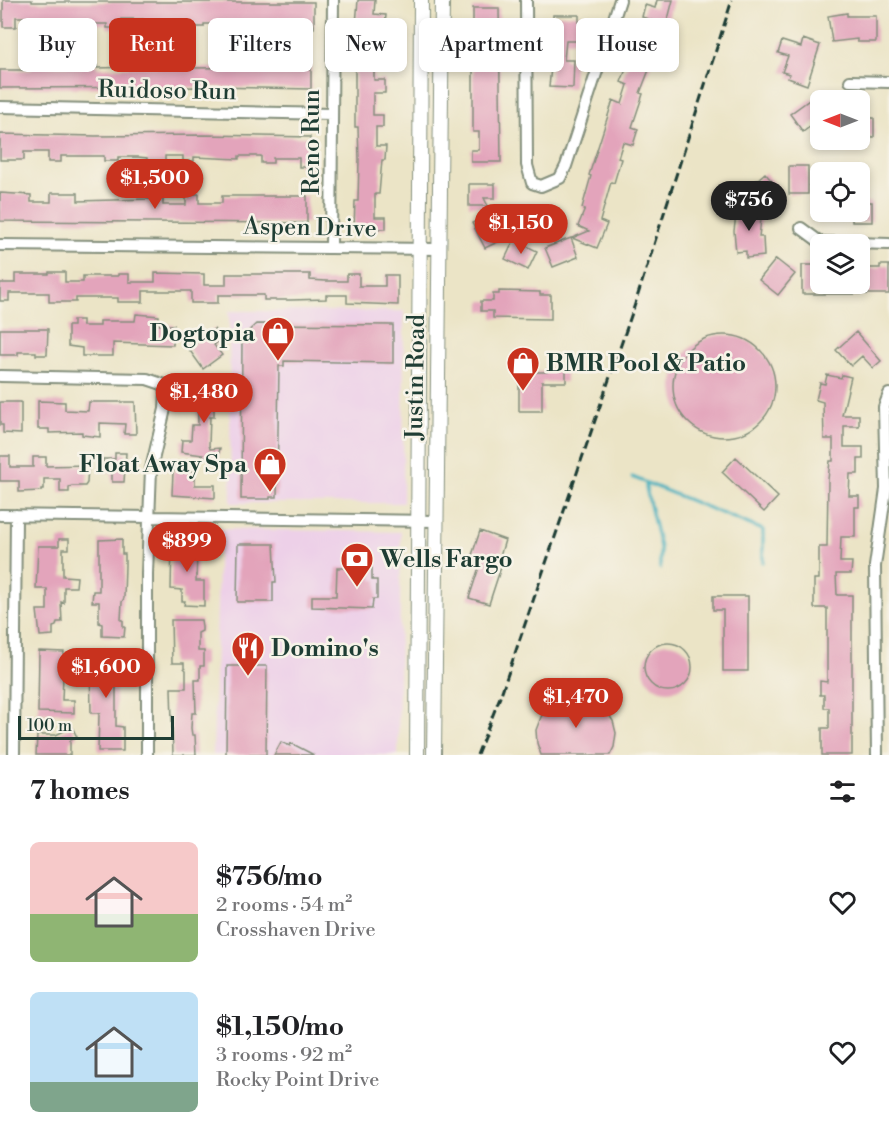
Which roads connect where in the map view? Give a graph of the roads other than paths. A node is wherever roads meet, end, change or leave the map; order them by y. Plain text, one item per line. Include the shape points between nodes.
1 (333, 0) edge
2 (421, 0) edge
3 (442, 0) edge
4 (526, 0) edge
5 (620, 0) edge
6 (850, 81) dead end
7 (889, 82) edge
8 (0, 107) edge
9 (332, 114) junction
10 (801, 228) dead end
11 (889, 244) edge
12 (0, 245) edge
13 (331, 248) junction
14 (420, 249) junction
15 (440, 249) junction
16 (420, 332) junction
17 (0, 376) edge
18 (889, 394) edge
19 (437, 405) junction
20 (0, 515) edge
21 (16, 515) junction
22 (150, 518) junction
23 (418, 521) junction
24 (436, 521) junction
25 (14, 755) edge
26 (147, 755) edge
27 (417, 755) edge
28 (435, 755) edge
29 (877, 755) edge

1 - 9 street, Reno Run
2 - 14 main road, Justin Road
3 - 15 main road, Justin Road
4 - 5 street via 527,165 532,183 541,186 560,178 566,166
6 - 7 street
8 - 9 street, Ruidoso Run
9 - 13 street, Reno Run
10 - 11 street via 820,242
12 - 13 street, Aspen Drive
13 - 14 street, Aspen Drive
14 - 15 street, Aspen Drive
14 - 16 main road, Justin Road
15 - 19 main road, Justin Road
16 - 19 main road via 429,398
16 - 23 main road, Justin Road
17 - 22 street via 147,379 162,384 166,392 165,409 150,469
18 - 29 street via 884,407 886,489 875,566
19 - 24 main road, Justin Road
20 - 21 street
21 - 22 street
21 - 25 street
22 - 23 street
22 - 26 street
23 - 24 street
23 - 27 main road, Justin Road
24 - 28 main road, Justin Road

